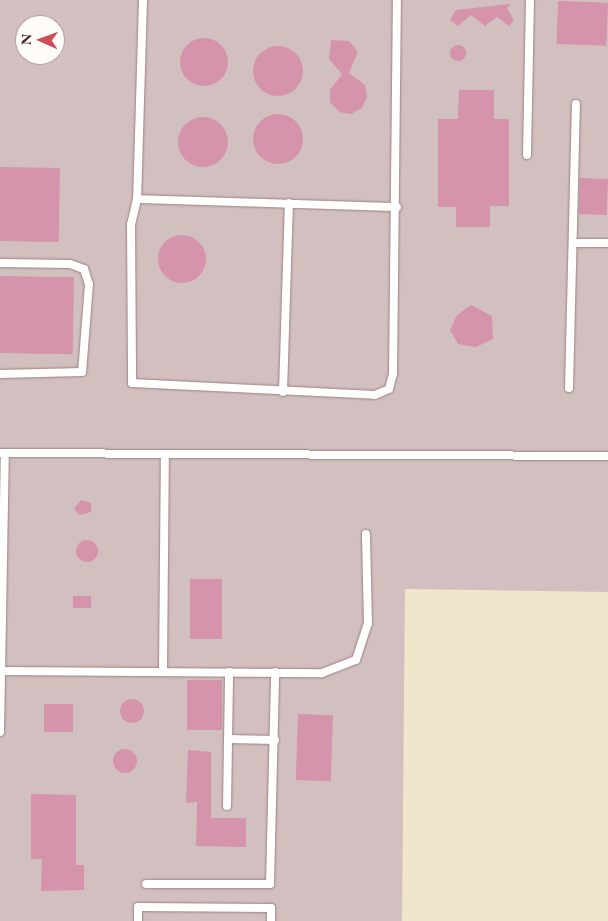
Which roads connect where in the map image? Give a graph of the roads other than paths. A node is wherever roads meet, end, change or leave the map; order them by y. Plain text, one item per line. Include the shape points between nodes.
1 (143, 0) edge
2 (397, 0) edge
3 (530, 0) edge
4 (576, 104) dead end
5 (527, 154) dead end
6 (137, 199) junction
7 (289, 203) junction
8 (397, 207) junction
9 (574, 243) junction
10 (608, 243) edge
11 (0, 263) edge
12 (0, 374) edge
13 (569, 388) dead end
14 (283, 392) junction
15 (3, 453) edge
16 (165, 454) junction
17 (608, 456) edge
18 (366, 534) dead end
19 (1, 671) edge
20 (163, 671) junction
21 (229, 672) junction
22 (275, 672) junction
23 (0, 732) edge
24 (228, 739) junction
25 (275, 740) junction
26 (227, 806) dead end
27 (146, 884) dead end
28 (138, 921) edge
29 (271, 921) edge

1 - 6 lane
2 - 8 lane
3 - 5 lane
4 - 9 lane
6 - 7 lane
6 - 14 lane via 131,224 132,383
7 - 8 lane
7 - 14 lane
8 - 14 lane via 389,389 375,394
9 - 10 lane
9 - 13 lane
11 - 12 lane via 70,264 84,269 89,284 82,372
15 - 16 lane
15 - 19 lane
16 - 17 lane
16 - 20 lane
18 - 22 lane via 368,624 356,660 322,673
19 - 20 lane
19 - 23 lane
20 - 21 lane
21 - 22 lane
21 - 24 lane
22 - 25 lane
24 - 25 lane
24 - 26 lane
25 - 27 lane via 270,884
28 - 29 lane via 138,907 271,908

